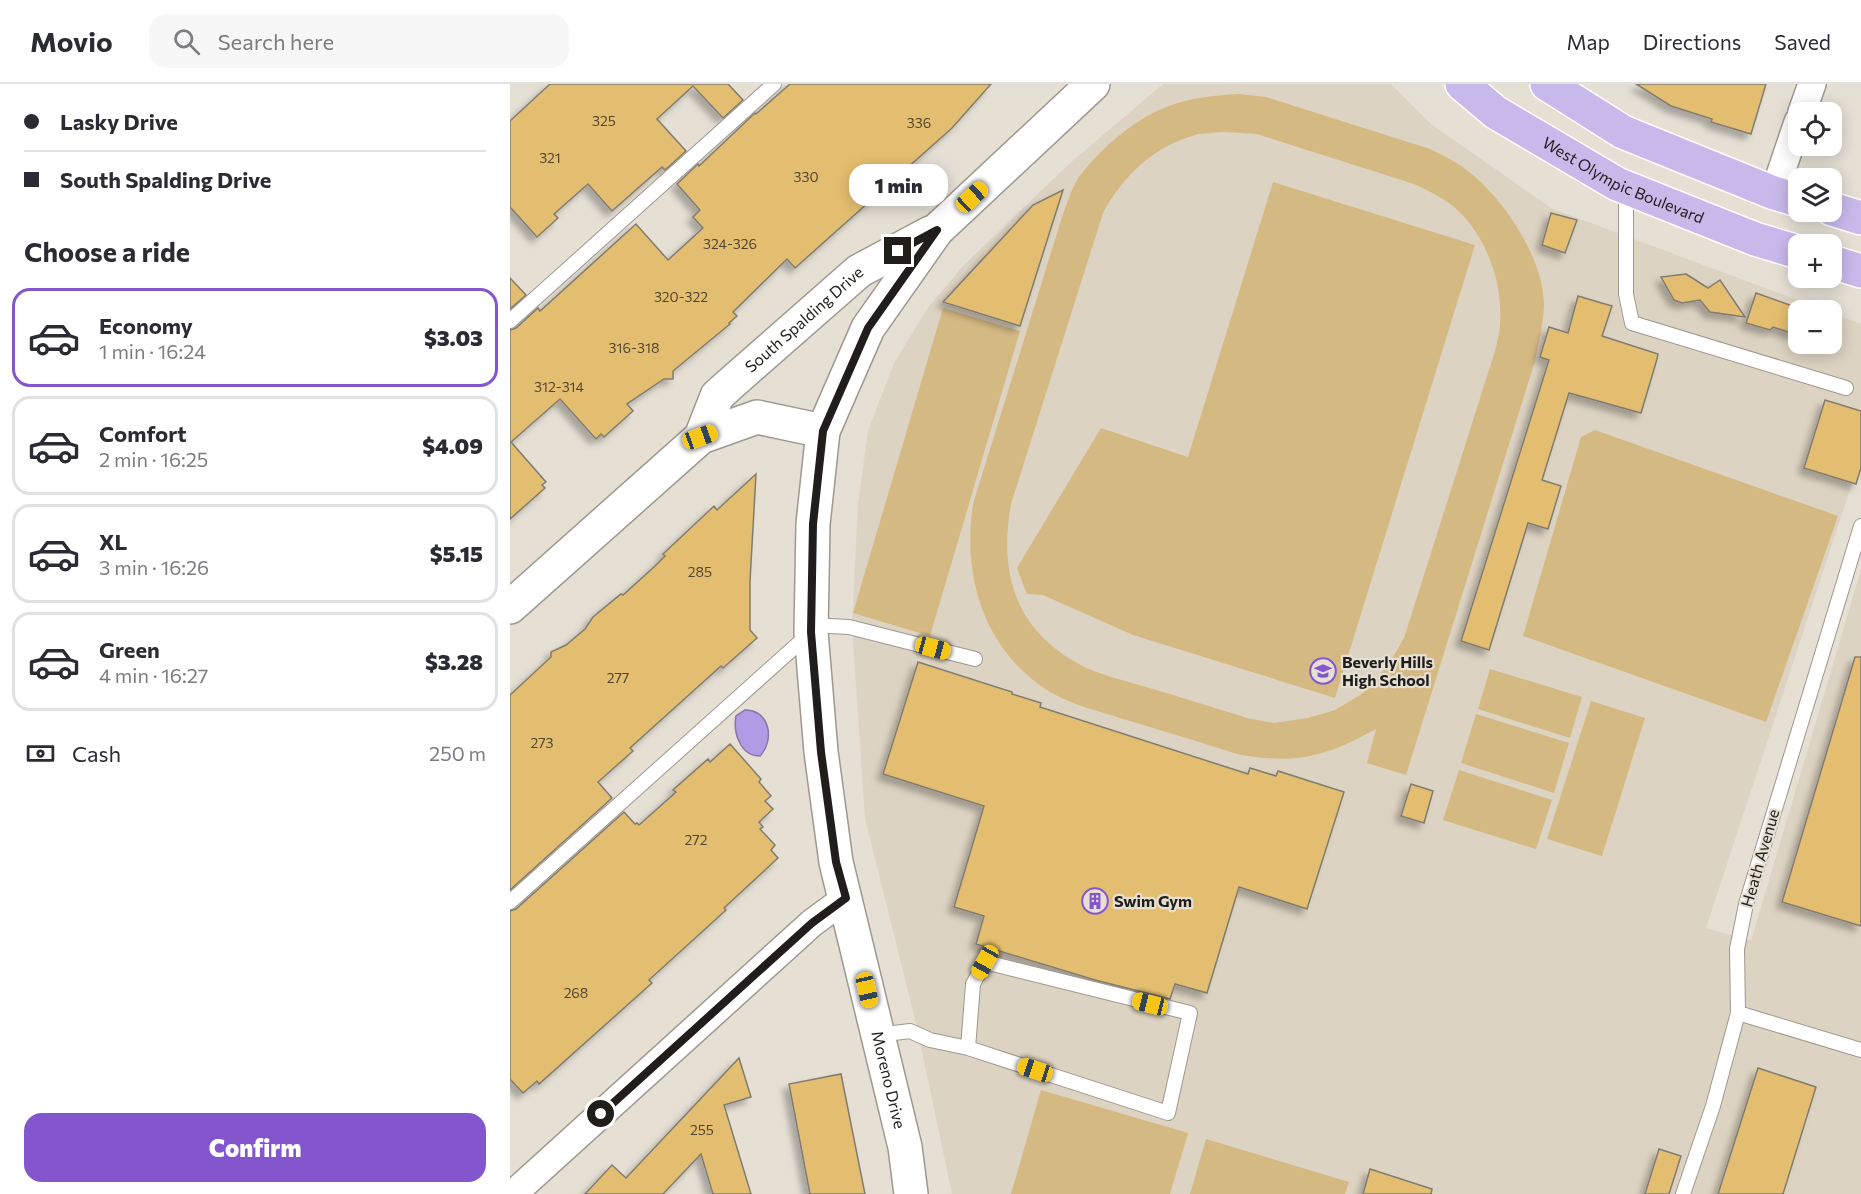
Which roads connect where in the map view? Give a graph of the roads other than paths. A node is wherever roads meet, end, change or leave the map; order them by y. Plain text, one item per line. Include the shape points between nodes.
1 (774, 84) edge
2 (1093, 84) edge
3 (1462, 84) edge
4 (1546, 84) edge
5 (1812, 84) edge
6 (1806, 102) edge
7 (1792, 156) edge
8 (1626, 187) junction
9 (1786, 196) edge
10 (1842, 212) edge
11 (1861, 218) edge
12 (937, 230) junction
13 (1788, 249) edge
14 (1842, 265) edge
15 (1861, 271) edge
16 (510, 321) edge
17 (1846, 388) dead end
18 (823, 431) junction
19 (700, 437) junction
20 (1861, 526) edge
21 (510, 607) edge
22 (811, 628) junction
23 (975, 659) dead end
24 (846, 898) junction
25 (510, 902) edge
26 (1738, 1013) junction
27 (878, 1035) junction
28 (968, 1048) junction
29 (1861, 1050) edge
30 (513, 1194) edge
31 (911, 1194) edge
32 (1683, 1194) edge

1 - 16 lane
2 - 12 street, South Spalding Drive
3 - 8 main road, West Olympic Boulevard via 1495,112
4 - 9 main road via 1623,132
5 - 6 street
7 - 9 street
8 - 13 main road, West Olympic Boulevard
8 - 17 lane via 1626,294 1632,323
10 - 11 main road
12 - 18 street, South Spalding Drive via 868,328
12 - 19 street, South Spalding Drive via 859,272 743,373 717,396
14 - 15 main road
18 - 19 street, South Spalding Drive via 758,417
18 - 22 street, Moreno Drive via 813,524
19 - 21 street, South Spalding Drive
20 - 26 lane, Heath Avenue via 1746,904 1737,949
22 - 23 lane via 849,627
22 - 24 street, Moreno Drive via 821,752 836,862
22 - 25 lane
24 - 27 street, Moreno Drive
24 - 30 street via 812,923
26 - 29 lane
26 - 32 lane, Heath Avenue via 1713,1106
27 - 28 lane via 910,1031 930,1040
27 - 31 street, Moreno Drive
28 - 28 lane via 1168,1113 1190,1013 985,962 973,984

